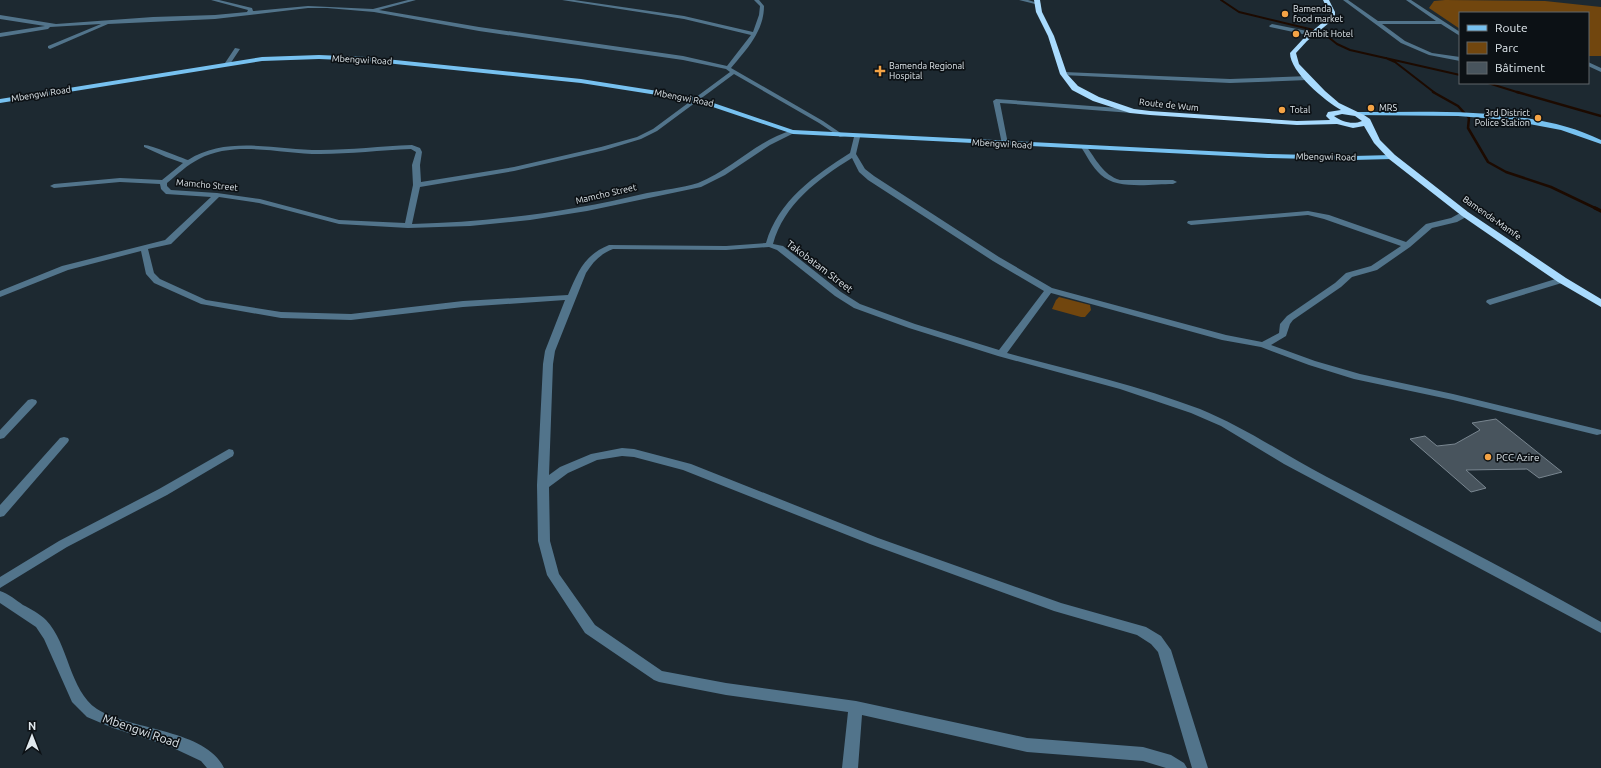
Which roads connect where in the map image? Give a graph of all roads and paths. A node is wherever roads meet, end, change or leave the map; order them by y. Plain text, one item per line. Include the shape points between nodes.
1 (213, 0) edge
2 (414, 0) edge
3 (564, 0) edge
4 (756, 0) edge
5 (1022, 0) edge
6 (1326, 0) edge
7 (1345, 0) edge
8 (1408, 0) edge
9 (1038, 2) edge
10 (374, 11) junction
11 (249, 14) junction
12 (0, 17) edge
13 (111, 22) junction
14 (1442, 22) junction
15 (1376, 23) junction
16 (56, 26) junction
17 (1272, 26) dead end
18 (1315, 32) junction
19 (1459, 33) edge
20 (755, 34) junction
21 (0, 35) edge
22 (50, 47) dead end
23 (237, 50) dead end
24 (1459, 59) edge
25 (1601, 61) edge
26 (228, 63) junction
27 (1589, 63) edge
28 (1589, 64) edge
29 (728, 68) junction
30 (1601, 70) edge
31 (735, 71) junction
32 (1064, 74) junction
33 (1308, 78) junction
34 (696, 99) junction
35 (1328, 100) junction
36 (0, 101) edge
37 (1133, 111) junction
38 (1356, 114) junction
39 (1332, 115) junction
40 (1394, 115) junction
41 (1267, 120) junction
42 (1339, 122) junction
43 (1366, 122) junction
44 (793, 132) junction
45 (842, 136) junction
46 (857, 137) junction
47 (1377, 141) junction
48 (1601, 142) edge
49 (1005, 144) junction
50 (146, 146) dead end
51 (1084, 147) junction
52 (853, 154) junction
53 (1392, 156) junction
54 (188, 162) junction
55 (164, 182) junction
56 (1173, 182) dead end
57 (417, 185) junction
58 (54, 186) dead end
59 (217, 195) junction
60 (1465, 214) junction
61 (1191, 223) dead end
62 (408, 226) junction
63 (769, 245) junction
64 (1407, 245) junction
65 (144, 248) junction
66 (1562, 280) junction
67 (1049, 290) junction
68 (0, 294) edge
69 (571, 297) junction
70 (1490, 302) dead end
71 (1601, 304) edge
72 (1263, 345) junction
73 (1001, 354) junction
74 (32, 402) dead end
75 (1597, 432) dead end
76 (0, 436) edge
77 (64, 440) dead end
78 (229, 453) dead end
79 (542, 485) junction
80 (0, 513) edge
81 (0, 583) edge
82 (0, 596) edge
83 (1601, 628) edge
84 (856, 707) junction
85 (216, 768) edge
86 (850, 768) edge
87 (1179, 768) edge
88 (1200, 768) edge

1 - 11 street via 250,9
2 - 10 street
3 - 20 street via 668,15
4 - 20 street via 762,6 763,14
5 - 9 street
6 - 18 highway via 1332,18
7 - 15 street
8 - 14 street
9 - 32 highway, Route de Wum via 1038,12 1051,36
10 - 11 street via 328,7
10 - 29 street via 517,35 683,58
11 - 13 street
12 - 16 street
13 - 16 street
13 - 22 street
14 - 15 street
14 - 19 street
15 - 24 street via 1403,42 1432,54
16 - 21 street
17 - 18 street
18 - 33 highway via 1293,53 1296,65
20 - 29 street
23 - 26 street
25 - 27 street
26 - 34 main road, Mbengwi Road via 287,58 366,59 581,81
26 - 36 main road, Mbengwi Road
28 - 30 street
29 - 31 street
31 - 34 street
31 - 45 street
32 - 33 street via 1224,80
32 - 37 highway, Route de Wum via 1075,88 1084,94
33 - 35 highway
34 - 44 main road, Mbengwi Road
34 - 57 street via 655,130 632,140 522,167
35 - 38 highway
35 - 39 highway
37 - 41 highway, Route de Wum via 1187,117
37 - 49 street via 996,101
38 - 39 highway via 1343,112
38 - 40 main road
38 - 43 highway
39 - 41 highway
39 - 42 highway, Bamenda-Mamfe
40 - 43 main road
40 - 48 main road via 1482,115 1559,127
41 - 42 highway
42 - 43 highway via 1353,125
42 - 47 highway, Bamenda-Mamfe
43 - 47 highway, Bamenda-Mamfe
44 - 45 main road, Mbengwi Road
44 - 62 street, Mamcho Street via 773,139 718,176 698,185 522,220
45 - 46 main road, Mbengwi Road
46 - 49 main road, Mbengwi Road
46 - 52 street
47 - 53 highway, Bamenda-Mamfe
49 - 51 main road, Mbengwi Road
50 - 54 street
51 - 53 main road, Mbengwi Road via 1268,156
51 - 56 street via 1100,172 1113,181
52 - 63 street via 814,181 787,207 777,221
52 - 67 street via 862,170 871,178
53 - 60 highway, Bamenda-Mamfe
54 - 55 street, Mamcho Street
54 - 57 street, Mamcho Street via 210,152 230,148 321,152 412,147 419,152 416,165
55 - 58 street via 120,180
55 - 59 street, Mamcho Street via 163,186 169,192
57 - 62 street, Mamcho Street
59 - 62 street, Mamcho Street via 260,201 339,222
59 - 65 street via 171,240
60 - 64 street via 1454,220 1429,226
60 - 66 highway, Bamenda-Mamfe
61 - 64 street via 1308,213
63 - 69 street via 603,249 588,262
63 - 73 street, Takobatam Street via 780,248 857,306
64 - 72 street via 1374,268 1349,275 1290,318 1285,324 1283,334
65 - 68 street via 65,268
65 - 69 street via 150,274 157,281 204,302 281,315 350,317 464,304
66 - 70 street
66 - 71 highway, Bamenda-Mamfe
67 - 72 street via 1225,338
67 - 73 street
69 - 79 street via 552,346 548,364
72 - 75 street via 1358,378 1453,397
73 - 83 street, Takobatam Street via 1124,387 1224,424 1288,461
74 - 76 street
77 - 80 street
78 - 81 street via 163,492 64,544
79 - 84 street via 544,541 553,575 590,629 659,676 726,689
79 - 88 street via 564,470 595,457 634,452 686,467 874,541 1052,604 1140,631 1156,640 1164,650
82 - 85 street, Mbengwi Road via 41,623 50,636 77,698 92,713 172,740 206,756
84 - 86 street
84 - 87 street via 1027,745 1143,754 1166,760

